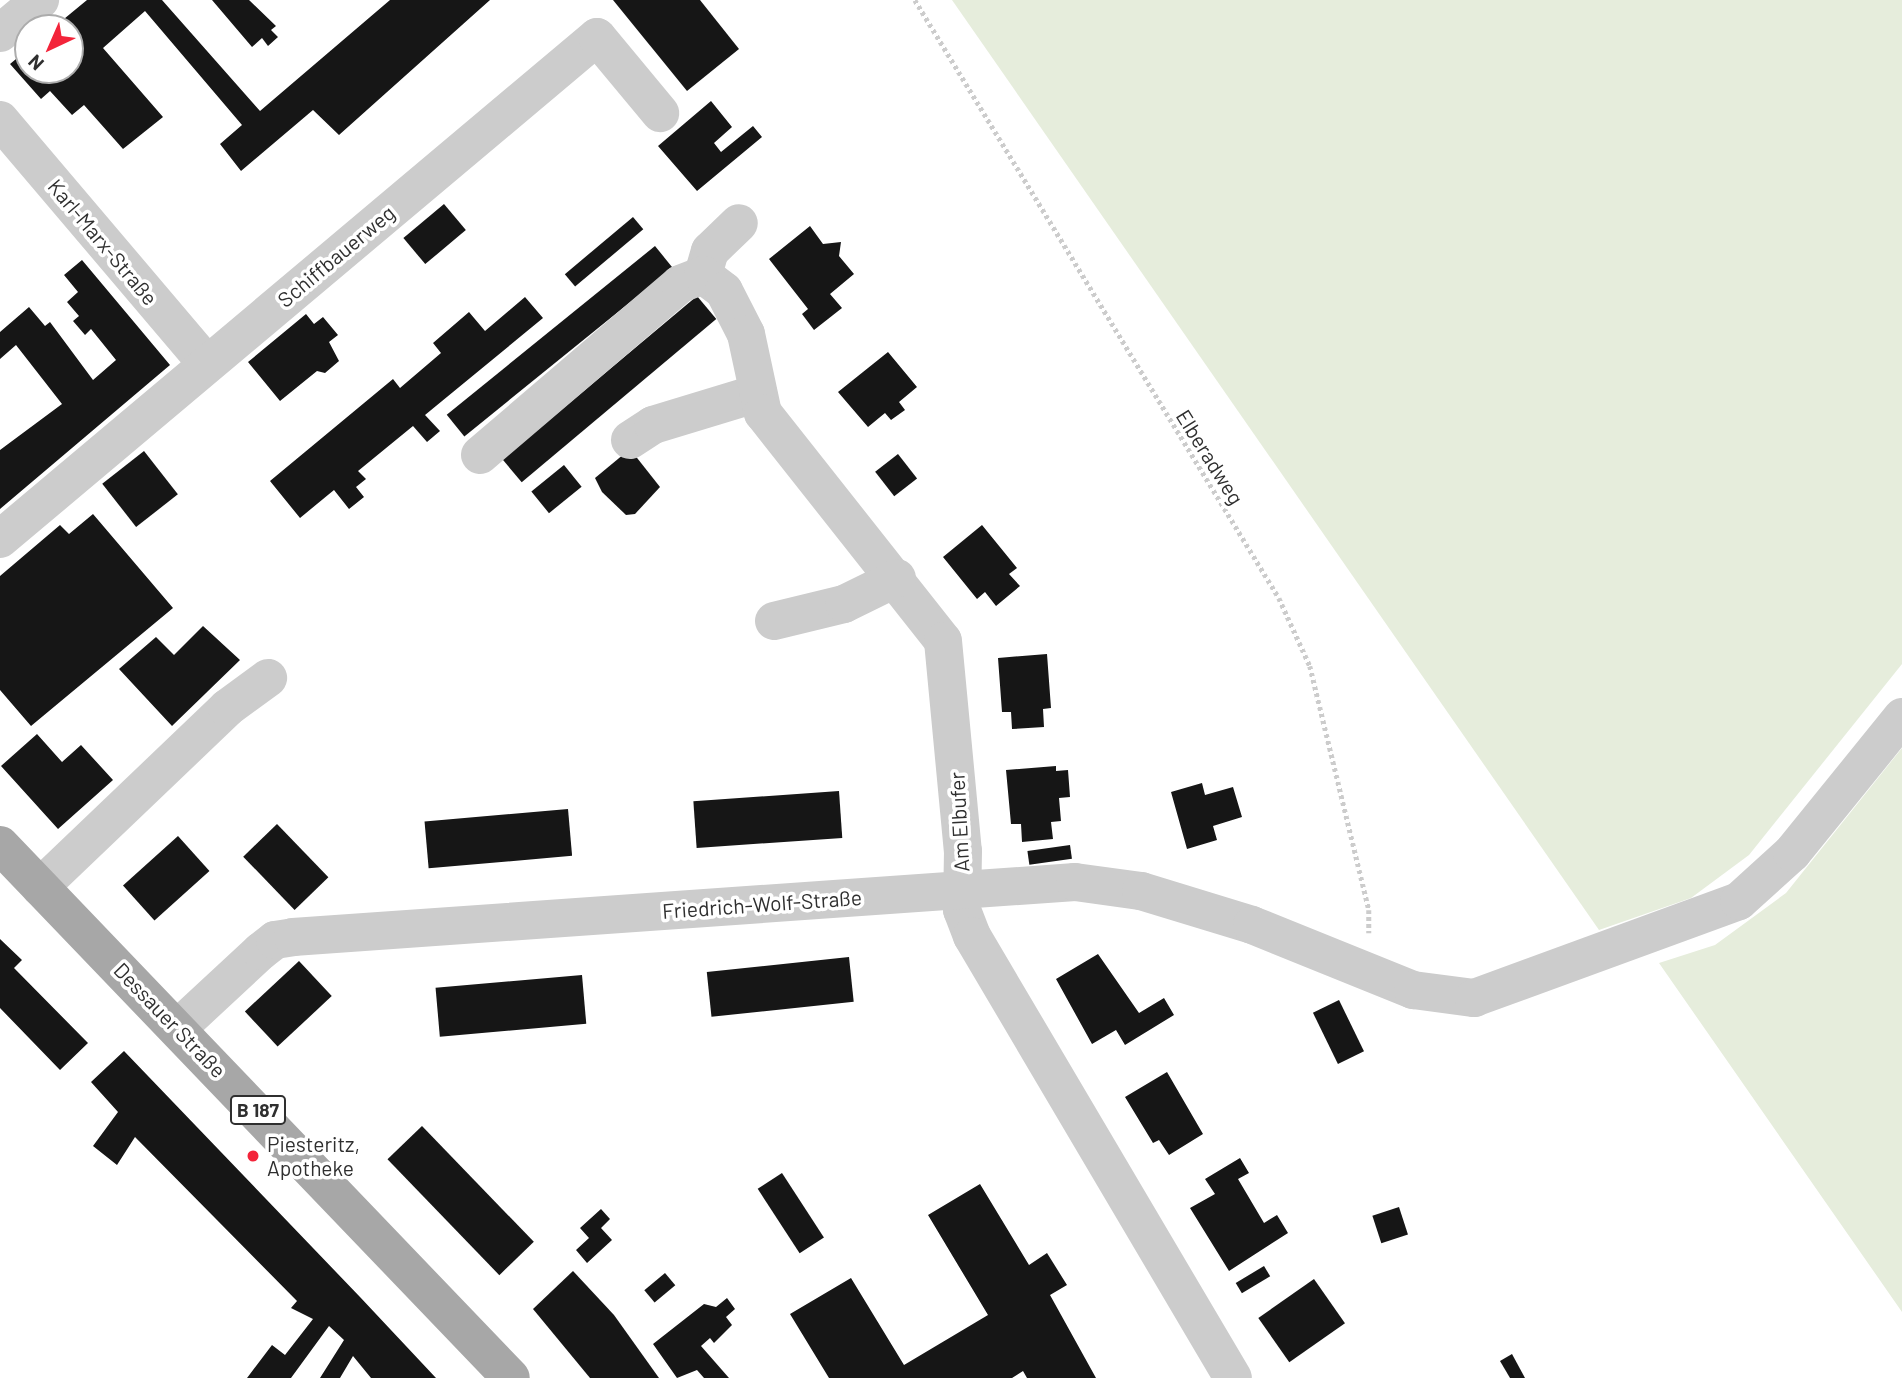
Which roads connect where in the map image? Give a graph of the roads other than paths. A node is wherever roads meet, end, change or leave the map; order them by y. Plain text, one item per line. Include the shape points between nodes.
1 (40, 0) edge
2 (0, 33) edge
3 (660, 113) dead end
4 (0, 120) edge
5 (739, 223) dead end
6 (703, 275) junction
7 (220, 354) junction
8 (758, 393) junction
9 (631, 440) dead end
10 (480, 455) dead end
11 (0, 539) edge
12 (897, 578) junction
13 (774, 621) dead end
14 (268, 678) dead end
15 (1902, 717) edge
16 (2, 851) edge
17 (40, 887) junction
18 (962, 887) junction
19 (178, 1028) junction
20 (511, 1378) edge
21 (1233, 1378) edge

1 - 2 street
3 - 7 street, Schiffbauerweg via 597,37
4 - 7 street, Karl-Marx-Straße
5 - 6 street via 710,251
6 - 8 street, Am Elbufer via 714,280 734,308
6 - 10 street via 680,284
7 - 11 street, Schiffbauerweg
8 - 9 street via 653,425
8 - 12 street, Am Elbufer via 772,428
12 - 13 street via 844,604
12 - 18 street, Am Elbufer via 933,623 947,656
14 - 17 street via 227,708
15 - 18 street, Friedrich-Wolf-Straße via 1792,853 1739,901 1474,998 1443,998 1365,972 1252,925 1141,891 1075,882
16 - 17 main road, Dessauer Straße / B 187
17 - 19 main road, Dessauer Straße / B 187
18 - 19 street, Friedrich-Wolf-Straße via 275,940
18 - 21 street, Am Elbufer via 962,911 972,936
19 - 20 main road, Dessauer Straße / B 187

